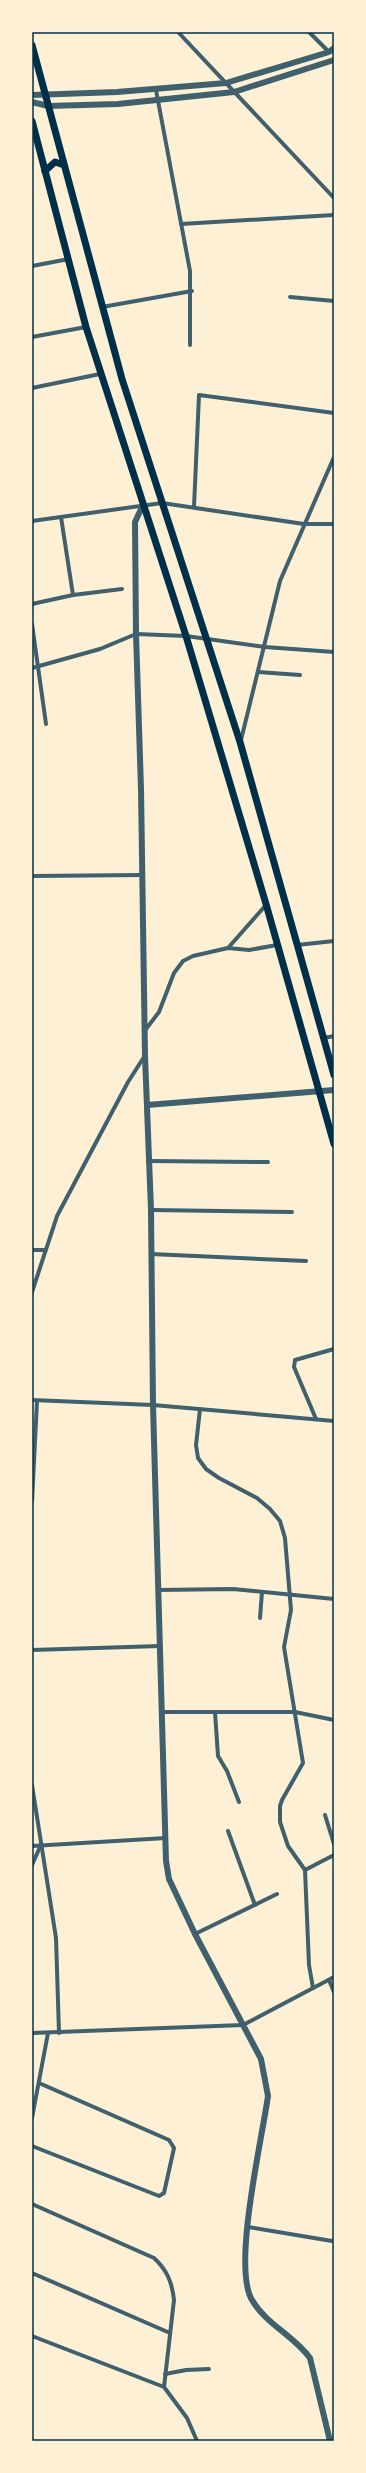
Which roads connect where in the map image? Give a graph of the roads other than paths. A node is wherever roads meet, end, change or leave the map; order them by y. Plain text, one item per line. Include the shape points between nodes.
1 (178, 32) edge
2 (310, 32) edge
3 (32, 45) edge
4 (334, 48) edge
5 (328, 52) junction
6 (34, 59) edge
7 (334, 59) edge
8 (226, 83) junction
9 (156, 90) junction
10 (117, 92) junction
11 (234, 92) junction
12 (45, 94) junction
13 (32, 95) edge
14 (158, 100) junction
15 (32, 102) edge
16 (118, 104) junction
17 (48, 106) junction
18 (32, 121) edge
19 (64, 165) junction
20 (45, 171) junction
21 (334, 198) edge
22 (334, 215) edge
23 (181, 224) junction
24 (69, 259) junction
25 (32, 266) edge
26 (192, 291) junction
27 (290, 297) dead end
28 (334, 301) edge
29 (102, 307) junction
30 (86, 327) junction
31 (32, 337) edge
32 (190, 345) dead end
33 (100, 374) junction
34 (32, 388) edge
35 (334, 413) edge
36 (334, 457) edge
37 (162, 503) junction
38 (143, 505) junction
39 (194, 507) junction
40 (61, 516) junction
41 (32, 521) edge
42 (304, 524) junction
43 (334, 524) edge
44 (122, 589) dead end
45 (73, 595) junction
46 (32, 604) edge
47 (32, 624) edge
48 (136, 634) junction
49 (186, 636) junction
50 (205, 638) junction
51 (265, 647) junction
52 (334, 652) edge
53 (39, 667) junction
54 (32, 668) edge
55 (258, 672) junction
56 (300, 675) dead end
57 (46, 724) dead end
58 (240, 742) junction
59 (142, 874) junction
60 (32, 876) edge
61 (266, 904) junction
62 (334, 941) edge
63 (277, 945) junction
64 (297, 945) junction
65 (228, 948) junction
66 (146, 1029) junction
67 (334, 1036) edge
68 (324, 1038) junction
69 (145, 1056) junction
70 (334, 1075) edge
71 (334, 1090) edge
72 (320, 1092) junction
73 (147, 1105) junction
74 (334, 1144) edge
75 (148, 1161) junction
76 (268, 1162) dead end
77 (151, 1210) junction
78 (292, 1212) dead end
79 (32, 1250) edge
80 (45, 1250) junction
81 (151, 1254) junction
82 (306, 1261) dead end
83 (32, 1292) edge
84 (334, 1349) edge
85 (32, 1400) edge
86 (37, 1401) junction
87 (153, 1405) junction
88 (200, 1409) junction
89 (316, 1419) junction
90 (334, 1421) edge
91 (32, 1502) edge
92 (158, 1590) junction
93 (262, 1592) junction
94 (290, 1595) junction
95 (334, 1599) edge
96 (260, 1618) dead end
97 (160, 1646) junction
98 (32, 1650) edge
99 (162, 1712) junction
100 (215, 1712) junction
101 (295, 1712) junction
102 (334, 1720) edge
103 (32, 1785) edge
104 (239, 1802) dead end
105 (325, 1815) dead end
106 (228, 1831) dead end
107 (166, 1838) junction
108 (334, 1844) edge
109 (32, 1846) edge
110 (41, 1847) junction
111 (334, 1855) edge
112 (32, 1865) edge
113 (305, 1870) junction
114 (277, 1894) dead end
115 (255, 1905) junction
116 (195, 1934) junction
117 (334, 1977) edge
118 (329, 1980) junction
119 (314, 1988) junction
120 (334, 1992) edge
121 (243, 2025) junction
122 (32, 2033) edge
123 (48, 2033) junction
124 (59, 2033) junction
125 (39, 2083) junction
126 (32, 2118) edge
127 (32, 2146) edge
128 (32, 2204) edge
129 (248, 2227) junction
130 (333, 2241) edge
131 (32, 2273) edge
132 (170, 2333) junction
133 (32, 2336) edge
134 (210, 2369) dead end
135 (165, 2374) junction
136 (164, 2387) junction
137 (197, 2441) edge
138 (330, 2441) edge

1 - 8 street
2 - 5 street
3 - 6 main road
4 - 5 street
5 - 7 street
5 - 8 street
6 - 12 main road
7 - 11 street
8 - 9 street
8 - 11 street
9 - 10 street
9 - 14 street
10 - 12 street
10 - 16 street
11 - 14 street
11 - 21 street
12 - 13 street
12 - 17 main road
14 - 16 street
14 - 23 street
15 - 17 street
16 - 17 street
17 - 19 main road
18 - 20 main road
19 - 20 main road via 55,162
19 - 29 main road
20 - 24 main road
22 - 23 street
23 - 26 street
24 - 25 street
24 - 30 main road
26 - 29 street
26 - 32 street
27 - 28 street
29 - 37 main road
30 - 31 street
30 - 33 main road
33 - 34 street
33 - 38 main road
35 - 39 street via 199,395
36 - 42 street
37 - 38 street
37 - 39 street
37 - 50 main road
38 - 40 street
38 - 48 street via 135,522
38 - 49 main road
39 - 42 street
40 - 41 street
40 - 45 street
42 - 43 street
42 - 51 street via 280,581
44 - 45 street
45 - 46 street
47 - 53 street
48 - 49 street
48 - 53 street via 100,649
48 - 59 street
49 - 50 street
49 - 61 main road
50 - 51 street
50 - 58 main road
51 - 52 street
51 - 55 street
53 - 54 street
53 - 57 street
55 - 56 street
55 - 58 street
58 - 64 main road
59 - 60 street
59 - 66 street
61 - 63 main road
61 - 65 street
62 - 64 street
63 - 65 street via 249,950
63 - 72 main road
64 - 68 main road
65 - 66 street via 193,956 184,961 174,973 158,1012
66 - 69 street
67 - 68 street
68 - 70 main road
69 - 73 street
69 - 80 street via 128,1082 57,1216
71 - 72 street
72 - 73 street
72 - 74 main road
73 - 75 street
75 - 76 street
75 - 77 street
77 - 78 street
77 - 81 street
79 - 80 street
80 - 83 street
81 - 82 street
81 - 87 street
84 - 89 street via 295,1360 294,1367
85 - 86 street
86 - 87 street
86 - 91 street
87 - 88 street
87 - 92 street
88 - 89 street
88 - 94 street via 196,1445 198,1458 206,1469 218,1478 257,1498 280,1522 288,1553
89 - 90 street
92 - 93 street via 233,1589
92 - 97 street
93 - 94 street
93 - 96 street
94 - 95 street
94 - 101 street via 291,1610 284,1646
97 - 98 street
97 - 99 street
99 - 100 street
99 - 107 street
100 - 101 street
100 - 104 street via 218,1756
101 - 102 street
101 - 113 street via 303,1763 282,1800 280,1822 288,1846
103 - 110 street
105 - 108 street
106 - 115 street
107 - 110 street
107 - 116 street via 169,1879
109 - 110 street
110 - 112 street
110 - 124 street via 56,1938
111 - 113 street
113 - 119 street via 309,1965
114 - 115 street
115 - 116 street
116 - 121 street
117 - 118 street
118 - 119 street
118 - 120 street
119 - 121 street
121 - 124 street
121 - 129 street via 261,2059 268,2096
122 - 123 street
123 - 124 street
123 - 125 street
125 - 126 street
125 - 127 street via 169,2140 174,2148 164,2193 159,2196
128 - 132 street via 154,2258 169,2275 173,2287
129 - 130 street
129 - 138 street via 245,2266 248,2292 262,2314 302,2347 310,2358
131 - 132 street
132 - 135 street
133 - 136 street
134 - 135 street
135 - 136 street
136 - 137 street via 187,2418

